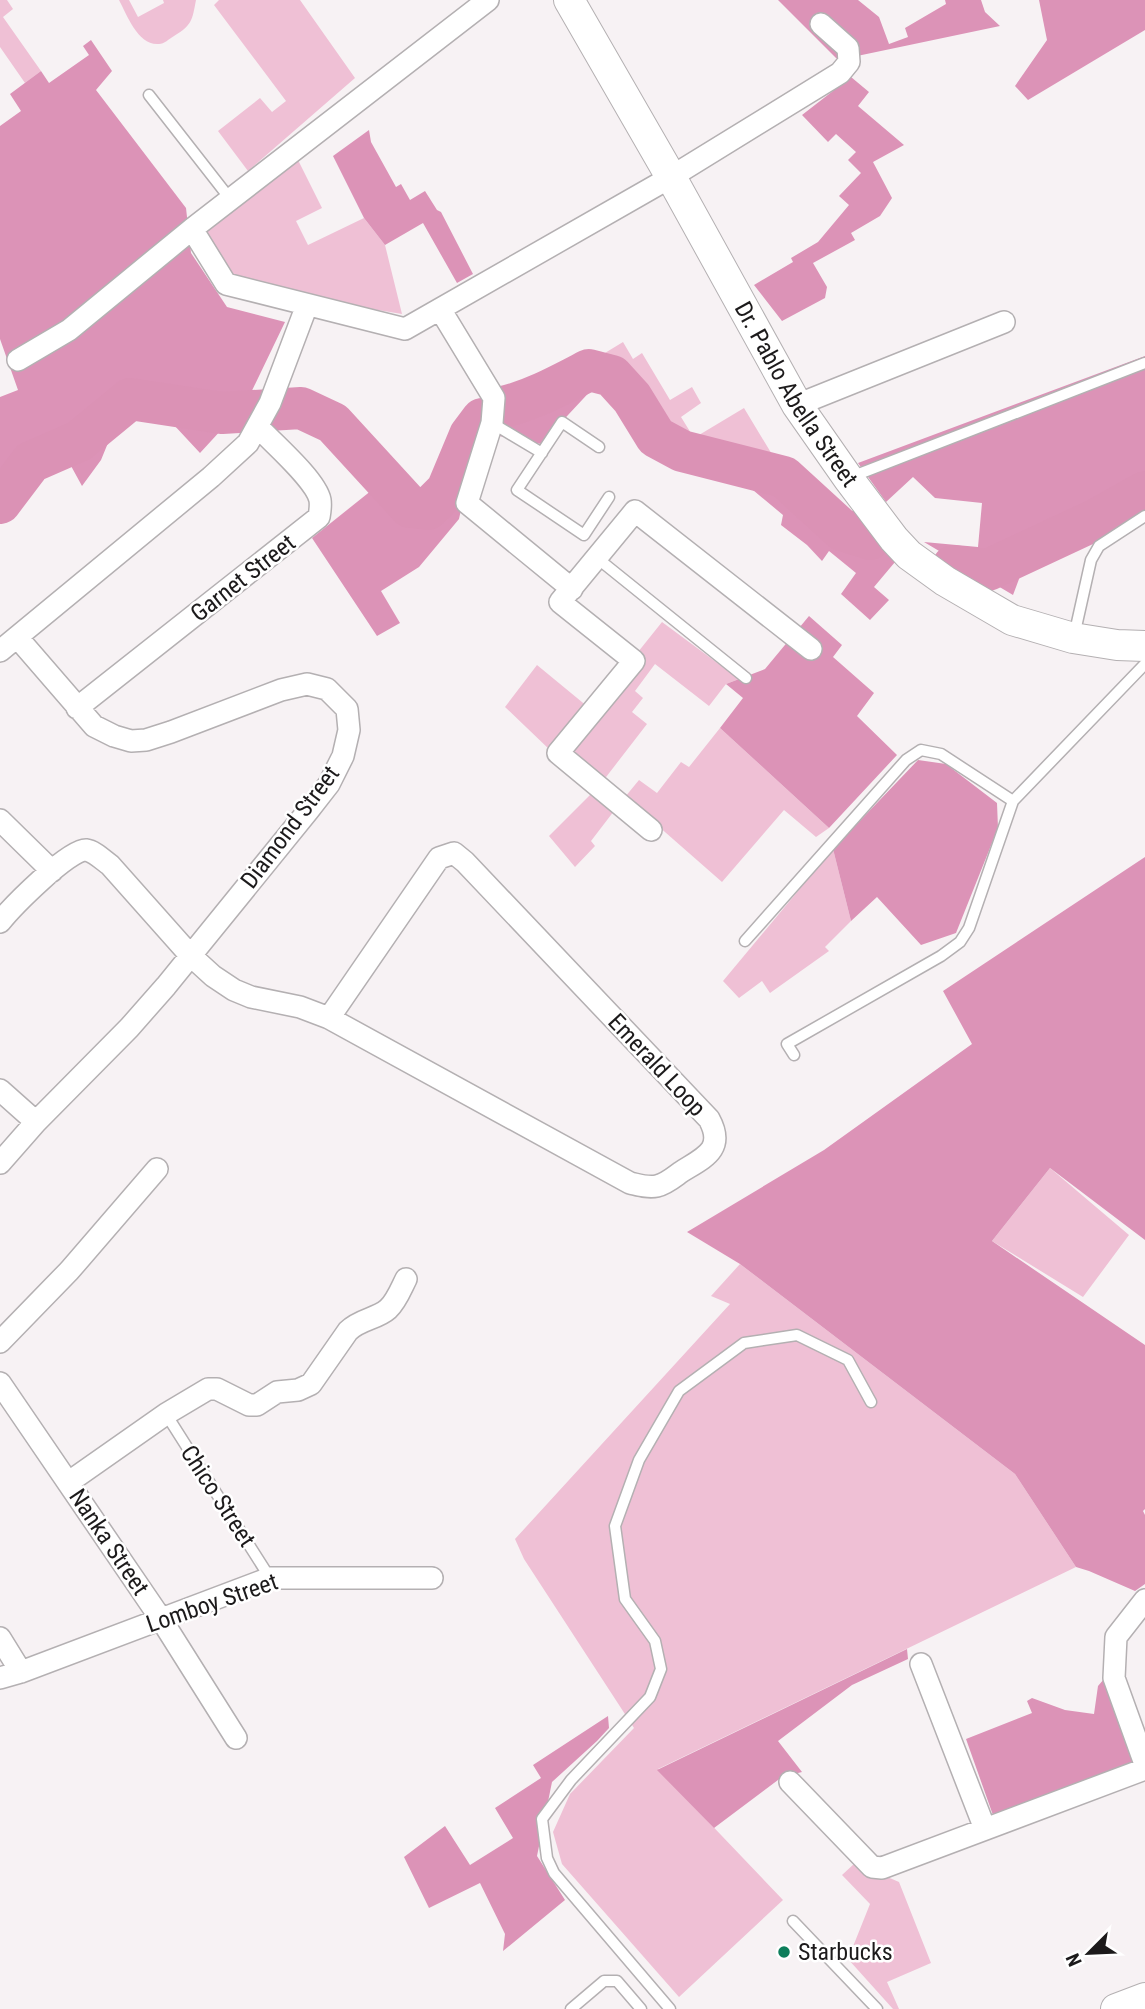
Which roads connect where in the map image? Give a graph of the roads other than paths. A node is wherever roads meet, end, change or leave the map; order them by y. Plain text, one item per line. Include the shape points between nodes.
1 (488, 0) edge
2 (569, 0) edge
3 (821, 24) dead end
4 (149, 95) dead end
5 (671, 177) junction
6 (231, 200) junction
7 (192, 229) junction
8 (307, 305) junction
9 (440, 309) junction
10 (1004, 322) dead end
11 (18, 360) dead end
12 (1145, 363) edge
13 (797, 405) junction
14 (263, 416) junction
15 (492, 423) junction
16 (599, 447) dead end
17 (542, 453) junction
18 (848, 478) junction
19 (609, 497) dead end
20 (1145, 516) edge
21 (597, 558) junction
22 (572, 589) junction
23 (17, 637) junction
24 (1073, 638) junction
25 (1145, 646) edge
26 (811, 649) dead end
27 (0, 651) edge
28 (1145, 664) edge
29 (746, 678) dead end
30 (77, 708) junction
31 (1013, 801) junction
32 (0, 820) edge
33 (651, 830) dead end
34 (52, 871) junction
35 (0, 922) edge
36 (746, 942) dead end
37 (190, 955) junction
38 (329, 1018) junction
39 (794, 1055) dead end
40 (0, 1090) edge
41 (36, 1122) junction
42 (0, 1163) edge
43 (157, 1170) dead end
44 (406, 1279) dead end
45 (0, 1342) edge
46 (0, 1383) edge
47 (871, 1402) dead end
48 (166, 1414) junction
49 (69, 1482) junction
50 (270, 1578) junction
51 (432, 1578) dead end
52 (1145, 1600) edge
53 (161, 1619) junction
54 (0, 1637) edge
55 (921, 1664) dead end
56 (10, 1675) edge
57 (236, 1738) dead end
58 (1145, 1764) edge
59 (1145, 1769) edge
60 (790, 1782) dead end
61 (985, 1829) junction
62 (793, 1921) dead end
63 (571, 2009) edge
64 (641, 2009) edge
65 (670, 2009) edge
66 (877, 2009) edge

1 - 6 street
2 - 5 street, Dr. Pablo Abella Street
3 - 5 street via 848,48 849,62 840,73
4 - 6 lane
5 - 9 street
5 - 13 street, Dr. Pablo Abella Street
6 - 7 street
7 - 8 street via 226,284
7 - 11 street via 69,330
8 - 9 street via 405,329
8 - 14 street
9 - 15 street via 494,398
10 - 13 street
12 - 18 lane
13 - 18 street, Dr. Pablo Abella Street
14 - 23 street via 248,443 232,459
14 - 30 street, Garnet Street via 320,497 319,516
15 - 17 lane
15 - 22 street via 467,503
16 - 17 lane via 562,422
17 - 19 lane via 517,490 584,535
18 - 24 street, Dr. Pablo Abella Street via 909,555 945,581 1012,620
20 - 24 lane via 1098,546
21 - 22 street
21 - 26 street via 635,511
21 - 29 lane
22 - 33 street via 561,603 634,661 558,753
23 - 27 street
23 - 30 street, Diamond Street
24 - 25 street, Dr. Pablo Abella Street
28 - 31 lane
30 - 37 street, Diamond Street via 94,726 131,741 171,732 307,684 327,690 347,709 349,730 343,755 329,784
31 - 36 lane via 941,754 921,750 906,760
31 - 39 lane via 960,942 787,1044
32 - 34 street
34 - 35 street, Emerald Loop
34 - 37 street, Emerald Loop via 74,853 86,850 99,856
37 - 38 street, Emerald Loop via 234,990
37 - 41 street, Diamond Street via 129,1028
38 - 38 street, Emerald Loop via 630,1183 656,1186 713,1149 715,1130 709,1119 454,853 439,858
40 - 41 street
41 - 42 street, Diamond Street
43 - 45 street
44 - 48 street via 388,1310 348,1331 311,1384 298,1391 277,1392 257,1405 208,1389
46 - 49 street, Nanka Street
47 - 65 lane via 848,1360 797,1335 744,1343 679,1391 639,1460 615,1526 625,1599 655,1641 660,1669 650,1697 571,1780 542,1819 547,1858 554,1873
48 - 49 street
48 - 50 lane, Chico Street
49 - 53 street, Nanka Street
50 - 51 street, Lomboy Street
50 - 53 street, Lomboy Street
52 - 58 street via 1116,1637 1114,1678
53 - 56 street, Lomboy Street
53 - 57 street, Nanka Street
54 - 56 street
55 - 61 street
59 - 61 street
60 - 61 street via 872,1867 882,1868
62 - 66 lane
63 - 64 lane via 604,1981 617,1981

